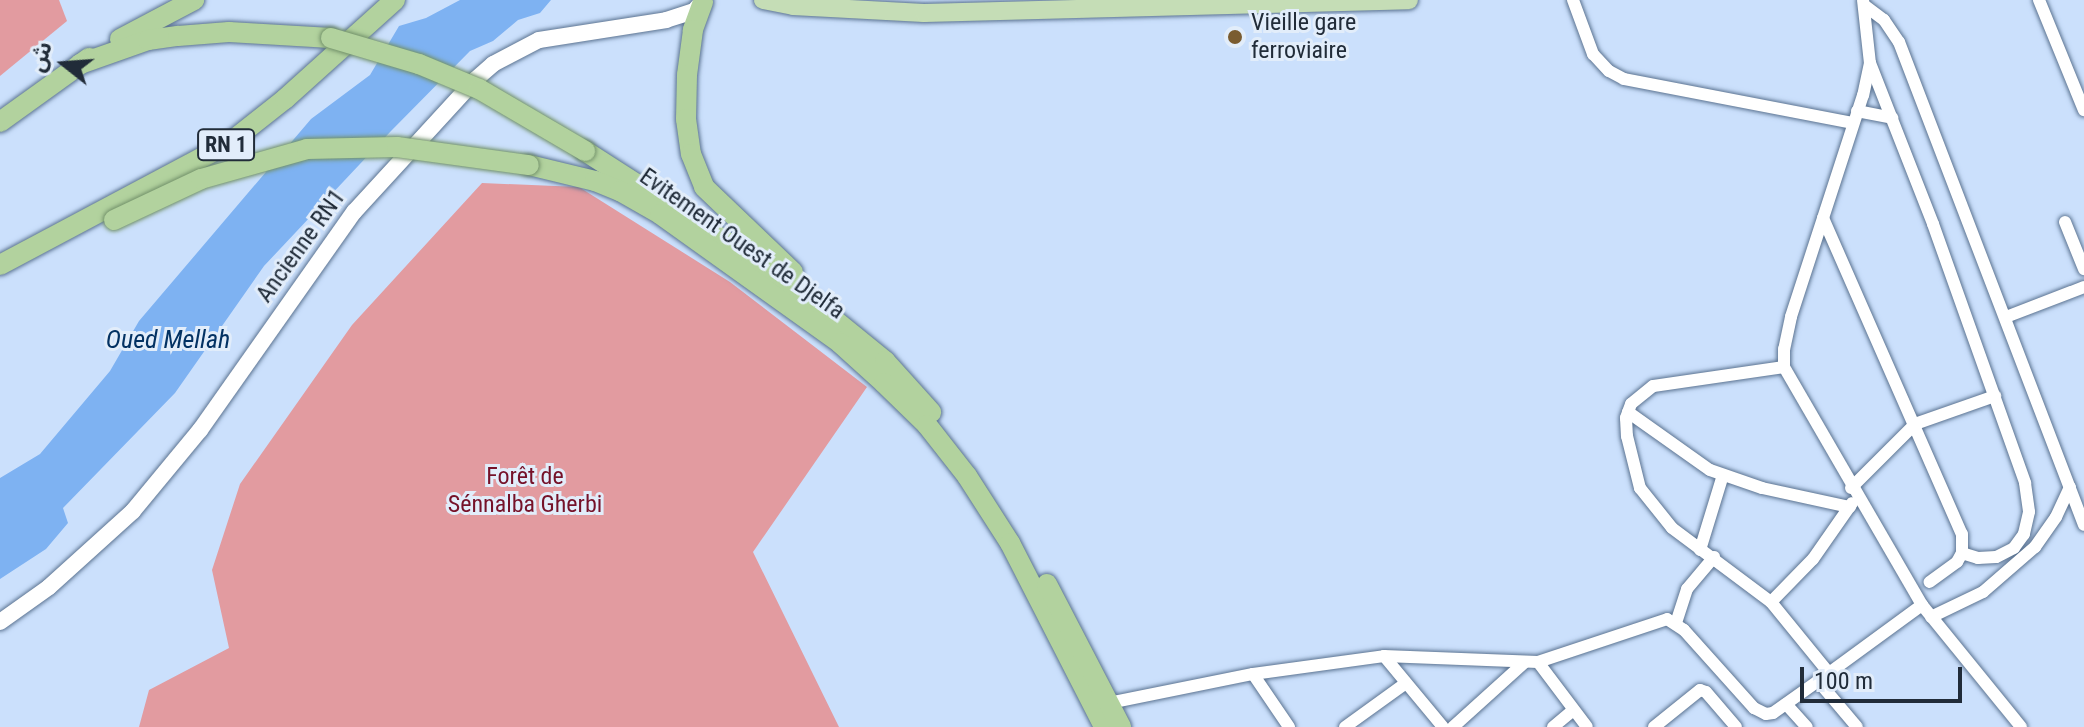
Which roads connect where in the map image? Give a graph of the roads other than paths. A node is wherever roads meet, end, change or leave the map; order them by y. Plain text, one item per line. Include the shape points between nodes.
1 (194, 0) edge
2 (395, 0) edge
3 (763, 0) edge
4 (1409, 0) edge
5 (1573, 0) edge
6 (2039, 0) edge
7 (703, 1) edge
8 (1864, 2) edge
9 (1870, 63) junction
10 (80, 64) junction
11 (2084, 110) edge
12 (1855, 117) junction
13 (1892, 118) junction
14 (0, 122) edge
15 (1823, 218) junction
16 (2065, 222) dead end
17 (29, 251) junction
18 (0, 265) edge
19 (2084, 269) edge
20 (2084, 287) edge
21 (2006, 317) junction
22 (885, 361) junction
23 (1784, 367) junction
24 (1995, 396) junction
25 (1628, 412) junction
26 (1915, 424) junction
27 (1723, 475) junction
28 (2070, 487) junction
29 (1852, 497) junction
30 (2084, 525) edge
31 (1700, 550) junction
32 (1962, 553) junction
33 (1714, 557) junction
34 (1929, 582) dead end
35 (1771, 602) junction
36 (1922, 605) junction
37 (1931, 617) junction
38 (0, 622) edge
39 (1676, 623) junction
40 (1384, 656) junction
41 (1532, 662) junction
42 (1253, 674) junction
43 (1823, 677) junction
44 (1406, 683) junction
45 (1786, 704) junction
46 (1101, 705) junction
47 (1573, 710) junction
48 (1104, 727) edge
49 (1121, 727) edge
50 (1289, 727) edge
51 (1345, 727) edge
52 (1443, 727) edge
53 (1453, 727) edge
54 (1553, 727) edge
55 (1587, 727) edge
56 (1654, 727) edge
57 (1736, 727) edge
58 (1807, 727) edge
59 (1857, 727) edge
60 (2021, 727) edge

1 - 10 highway
2 - 17 highway, RN 1 via 228,144
3 - 4 main road via 924,13
5 - 12 street via 1593,54 1624,79
6 - 11 street
7 - 22 highway via 693,30 686,119 691,154 704,187
7 - 38 main road, Ancienne RN1 via 694,11 666,20 539,40 476,79 354,212 200,430 133,511 49,587
8 - 9 street
8 - 21 street via 1899,42
9 - 12 street
9 - 13 street
10 - 14 highway
10 - 22 highway, bridge via 148,40 229,32 331,38 419,64 479,89 757,260
12 - 13 street
12 - 15 street
13 - 24 street
15 - 23 street via 1791,317
15 - 26 street
16 - 19 street
17 - 18 highway, RN 1
17 - 46 highway, Evitement Ouest de Djelfa, bridge via 114,220 201,179 307,149 397,147 529,165 620,191 840,343 927,425 1010,543
20 - 21 street
21 - 28 street
22 - 46 highway via 976,465 1083,649
23 - 25 street via 1653,386
23 - 29 street
24 - 26 street
24 - 32 street via 2025,483 2029,512 2014,548 1996,557
25 - 27 street
25 - 31 street via 1627,436 1640,488 1672,528
26 - 29 street
26 - 32 street via 1962,534
27 - 29 street via 1762,488
27 - 31 street
28 - 30 street
28 - 37 street via 2035,547 1983,592
29 - 35 street via 1813,559
29 - 36 street
31 - 33 street
32 - 34 street
33 - 35 street
33 - 39 street via 1687,589
35 - 43 street
36 - 37 street
36 - 43 street
37 - 60 street
39 - 41 street via 1659,619
39 - 45 street via 1754,708 1773,713
40 - 41 street
40 - 42 street
40 - 44 street
41 - 47 street
41 - 53 street
42 - 46 street
42 - 50 street
43 - 45 street
43 - 59 street
44 - 51 street
44 - 52 street
45 - 58 street
46 - 48 highway, Evitement Ouest de Djelfa
46 - 49 highway, Evitement Ouest de Djelfa
47 - 54 street
47 - 55 street
56 - 57 street via 1700,690

